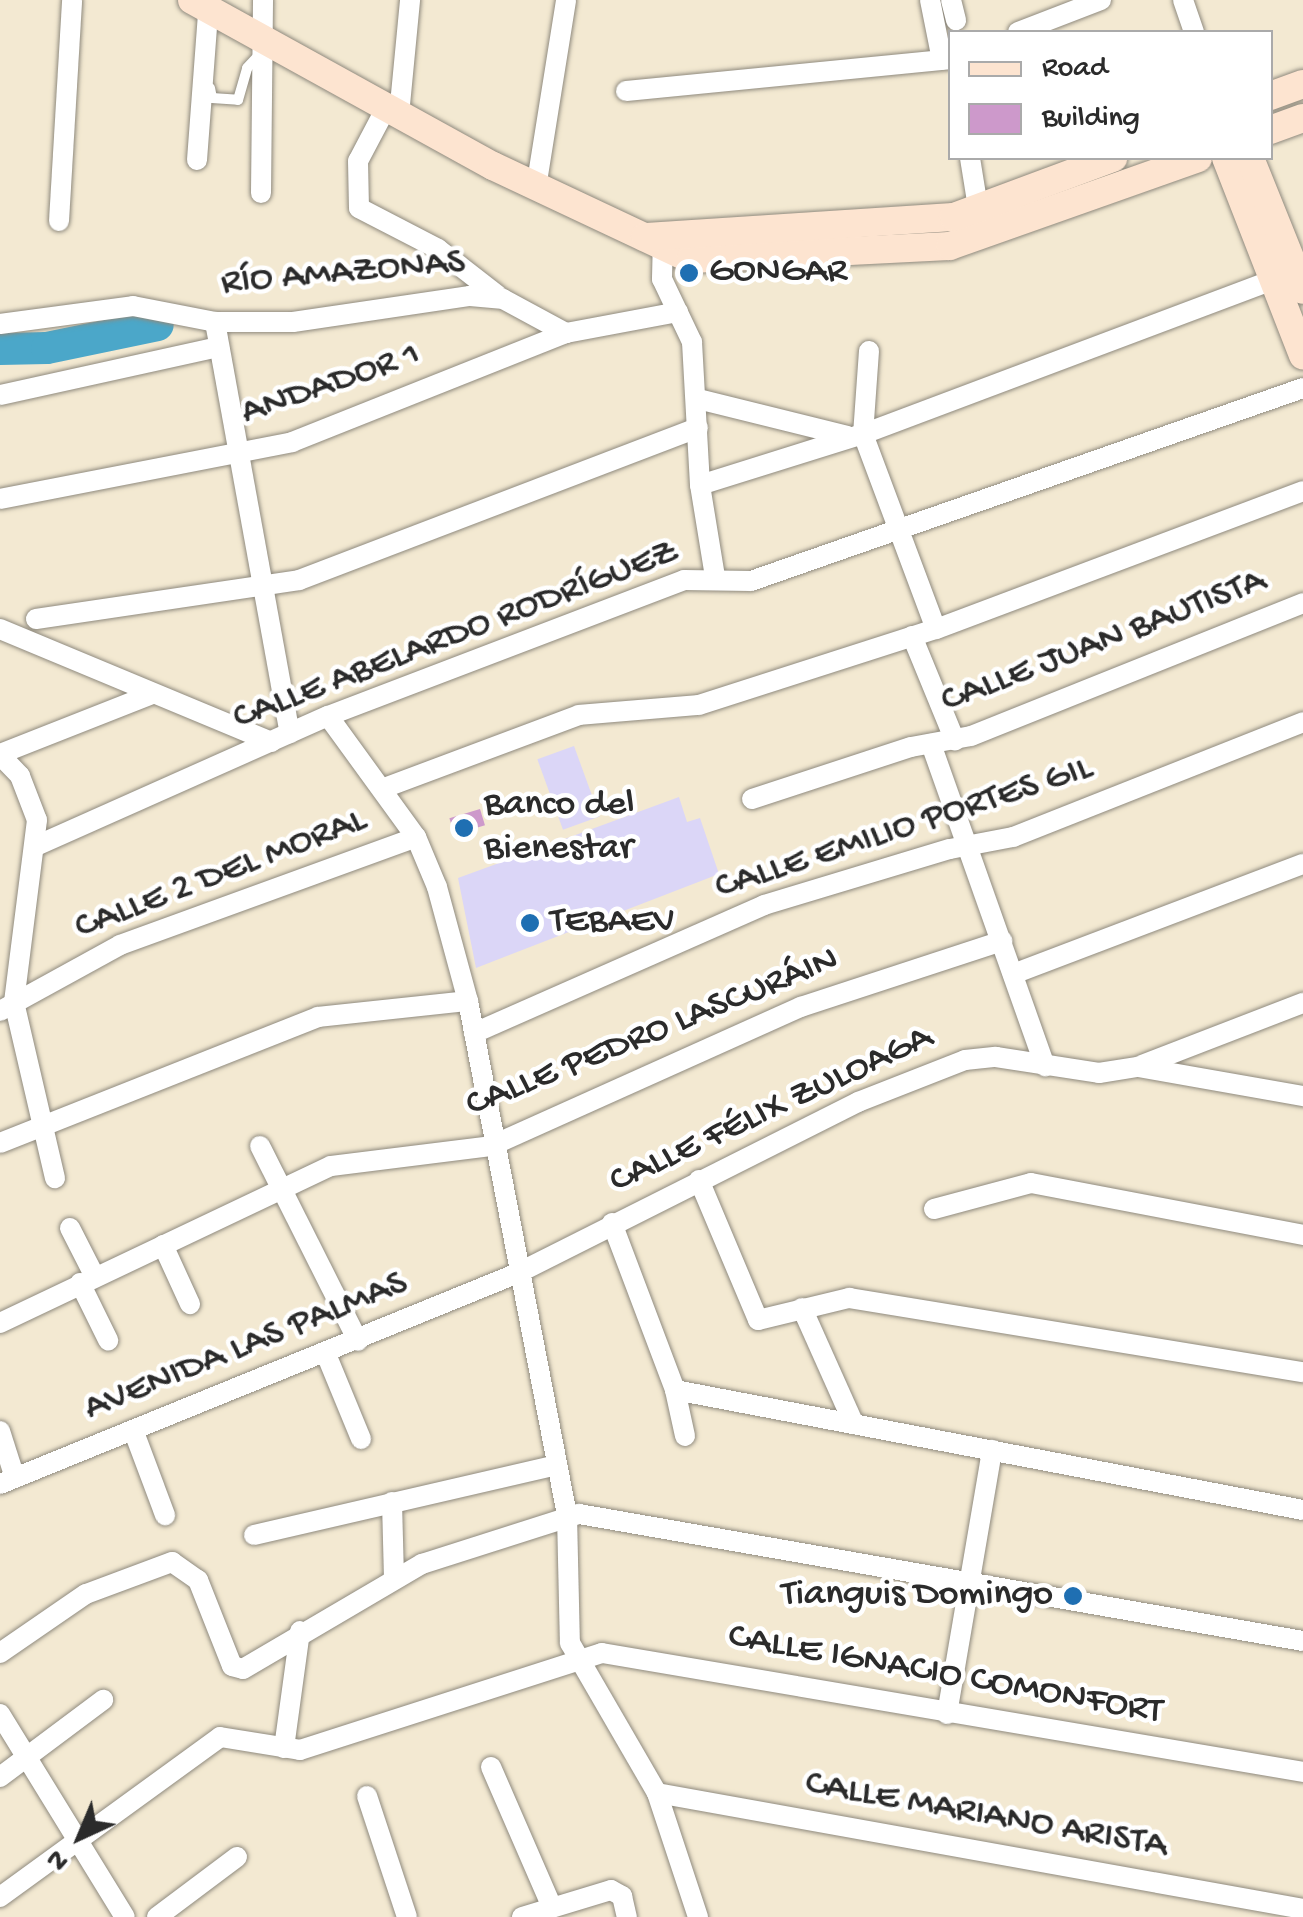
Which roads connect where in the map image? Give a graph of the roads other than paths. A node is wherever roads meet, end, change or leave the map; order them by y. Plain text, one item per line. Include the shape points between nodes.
1 (72, 0) edge
2 (263, 0) edge
3 (410, 0) edge
4 (566, 0) edge
5 (1101, 0) edge
6 (1183, 0) edge
7 (203, 3) edge
8 (942, 6) edge
9 (1023, 30) edge
10 (1193, 30) edge
11 (206, 46) junction
12 (260, 46) junction
13 (946, 59) edge
14 (1303, 84) edge
15 (626, 91) dead end
16 (1273, 95) edge
17 (392, 111) junction
18 (1303, 118) edge
19 (1273, 129) edge
20 (198, 160) dead end
21 (970, 160) edge
22 (1109, 160) edge
23 (1191, 160) edge
24 (1227, 160) edge
25 (1251, 160) edge
26 (536, 188) junction
27 (260, 193) dead end
28 (58, 221) dead end
29 (980, 223) junction
30 (656, 241) junction
31 (1294, 278) edge
32 (503, 299) junction
33 (678, 312) junction
34 (214, 322) junction
35 (0, 324) edge
36 (566, 332) junction
37 (218, 347) junction
38 (868, 352) dead end
39 (1303, 356) edge
40 (1303, 388) edge
41 (0, 396) edge
42 (698, 399) junction
43 (698, 428) junction
44 (856, 435) junction
45 (240, 453) junction
46 (700, 484) junction
47 (1303, 491) edge
48 (0, 500) edge
49 (899, 534) junction
50 (714, 577) junction
51 (263, 588) junction
52 (1303, 602) edge
53 (36, 620) dead end
54 (0, 629) edge
55 (936, 629) junction
56 (912, 636) junction
57 (28, 641) junction
58 (0, 650) edge
59 (150, 695) junction
60 (328, 716) junction
61 (1303, 722) edge
62 (280, 738) junction
63 (955, 741) junction
64 (930, 744) junction
65 (0, 754) edge
66 (384, 788) junction
67 (752, 798) dead end
68 (416, 837) junction
69 (38, 844) junction
70 (968, 846) junction
71 (1303, 864) edge
72 (1002, 941) junction
73 (1014, 974) junction
74 (468, 1001) junction
75 (1303, 1003) edge
76 (7, 1006) edge
77 (474, 1033) junction
78 (1045, 1066) junction
79 (1138, 1066) junction
80 (1303, 1096) edge
81 (42, 1129) junction
82 (0, 1144) edge
83 (260, 1146) dead end
84 (492, 1146) junction
85 (55, 1178) dead end
86 (699, 1180) junction
87 (282, 1190) junction
88 (934, 1209) dead end
89 (612, 1223) junction
90 (70, 1228) dead end
91 (1303, 1235) edge
92 (163, 1245) junction
93 (518, 1273) junction
94 (87, 1280) junction
95 (190, 1304) dead end
96 (802, 1308) junction
97 (0, 1323) edge
98 (108, 1340) dead end
99 (358, 1341) junction
100 (326, 1354) junction
101 (1303, 1372) edge
102 (675, 1390) junction
103 (854, 1424) junction
104 (0, 1431) edge
105 (134, 1432) junction
106 (685, 1436) dead end
107 (361, 1439) dead end
108 (992, 1450) junction
109 (557, 1464) junction
110 (7, 1481) edge
111 (392, 1502) junction
112 (1303, 1510) edge
113 (166, 1515) dead end
114 (567, 1515) junction
115 (254, 1536) dead end
116 (394, 1577) junction
117 (970, 1580) junction
118 (300, 1631) junction
119 (1303, 1642) edge
120 (0, 1654) edge
121 (575, 1657) junction
122 (103, 1700) dead end
123 (0, 1714) edge
124 (947, 1714) junction
125 (284, 1748) junction
126 (24, 1758) junction
127 (491, 1767) dead end
128 (1303, 1772) edge
129 (0, 1778) edge
130 (657, 1793) junction
131 (367, 1796) dead end
132 (76, 1840) junction
133 (237, 1857) dead end
134 (0, 1897) edge
135 (552, 1907) junction
136 (1303, 1908) edge
137 (126, 1917) edge
138 (157, 1917) edge
139 (407, 1917) edge
140 (522, 1917) edge
141 (628, 1917) edge
142 (698, 1917) edge

1 - 28 street
2 - 12 street
3 - 17 street
4 - 26 street
5 - 9 street
6 - 10 street
7 - 11 street
7 - 12 main road
8 - 13 street
11 - 12 lane via 212,55 210,94 234,101
11 - 20 street
12 - 17 main road
12 - 27 street
13 - 15 street
14 - 16 main road
17 - 26 main road
17 - 32 street via 358,161 359,208 438,249
18 - 19 main road
21 - 29 street
22 - 29 main road
23 - 29 main road
24 - 31 main road
25 - 31 main road
26 - 30 main road
29 - 30 main road via 950,246 691,259
30 - 33 street via 662,280
31 - 39 main road
31 - 44 street
32 - 34 street, RÍO AMAZONAS via 452,296 362,316
32 - 36 street, RÍO AMAZONAS
33 - 36 street, ANDADOR 1
33 - 42 street via 692,342
34 - 35 street, RÍO AMAZONAS via 133,306
34 - 37 street
36 - 45 street, ANDADOR 1 via 359,420
37 - 41 street
37 - 45 street
38 - 44 street
40 - 49 street, CALLE ABELARDO RODRÍGUEZ
42 - 43 street
42 - 44 street
43 - 46 street
43 - 51 street
44 - 46 street
44 - 49 street
45 - 48 street, ANDADOR 1
45 - 51 street
46 - 50 street
47 - 55 street
49 - 50 street, CALLE ABELARDO RODRÍGUEZ via 752,581
49 - 55 street
50 - 60 street, CALLE ABELARDO RODRÍGUEZ via 684,580
51 - 53 street
51 - 62 street
52 - 63 street, CALLE JUAN BAUTISTA
54 - 57 street
55 - 56 street
56 - 63 street
56 - 66 street via 699,706 579,715
57 - 58 street
57 - 59 street
59 - 62 street
59 - 65 street
60 - 62 street, CALLE ABELARDO RODRÍGUEZ
60 - 66 street
61 - 70 street, CALLE EMILIO PORTES GIL via 1013,837
62 - 69 street, CALLE ABELARDO RODRÍGUEZ
63 - 64 street, CALLE JUAN BAUTISTA
64 - 67 street, CALLE JUAN BAUTISTA
64 - 70 street
65 - 69 street via 30,796
66 - 68 street
68 - 74 street
68 - 76 street, CALLE 2 DEL MORAL via 120,945
69 - 76 street
70 - 72 street
70 - 77 street, CALLE EMILIO PORTES GIL via 764,905
71 - 73 street
72 - 73 street
72 - 84 street, CALLE PEDRO LASCURÁIN via 801,1007
73 - 78 street
74 - 77 street
74 - 81 street via 318,1017
75 - 79 street
76 - 81 street
77 - 84 street
78 - 79 street, CALLE FÉLIX ZULOAGA via 1099,1073
78 - 86 street, CALLE FÉLIX ZULOAGA via 996,1056 964,1060 858,1102
79 - 80 street, CALLE FÉLIX ZULOAGA
81 - 82 street
81 - 85 street
83 - 87 street
84 - 87 street, CALLE PEDRO LASCURÁIN via 349,1160
84 - 93 street
86 - 89 street, CALLE FÉLIX ZULOAGA
86 - 96 street via 758,1320
87 - 92 street, CALLE PEDRO LASCURÁIN
87 - 99 street
88 - 91 street via 1030,1183
89 - 93 street, CALLE FÉLIX ZULOAGA
89 - 102 street
90 - 94 street
92 - 94 street, CALLE PEDRO LASCURÁIN
92 - 95 street
93 - 99 street, AVENIDA LAS PALMAS
93 - 109 street
94 - 97 street, CALLE PEDRO LASCURÁIN
94 - 98 street
96 - 101 street via 848,1298
96 - 103 street
99 - 100 street, AVENIDA LAS PALMAS
100 - 105 street, AVENIDA LAS PALMAS
100 - 107 street
102 - 103 street
102 - 106 street
103 - 108 street
104 - 110 street
105 - 110 street, AVENIDA LAS PALMAS
105 - 113 street
108 - 112 street
108 - 117 street
109 - 111 street
109 - 114 street
111 - 115 street
111 - 116 street
114 - 116 street
114 - 117 street via 596,1514
114 - 121 street via 567,1629
116 - 118 street
117 - 119 street
117 - 124 street
118 - 120 street via 237,1670 198,1580 181,1564 160,1563 111,1581
118 - 125 street
121 - 124 street, CALLE IGNACIO COMONFORT via 602,1652
121 - 125 street, CALLE IGNACIO COMONFORT via 300,1750
121 - 130 street
122 - 126 street
123 - 126 street
124 - 128 street, CALLE IGNACIO COMONFORT
125 - 132 street via 220,1736
126 - 129 street
126 - 132 street
127 - 135 street
130 - 136 street, CALLE MARIANO ARISTA
130 - 142 street
131 - 139 street
132 - 134 street
132 - 137 street
133 - 138 street
135 - 140 street
135 - 141 street via 611,1890 622,1896

